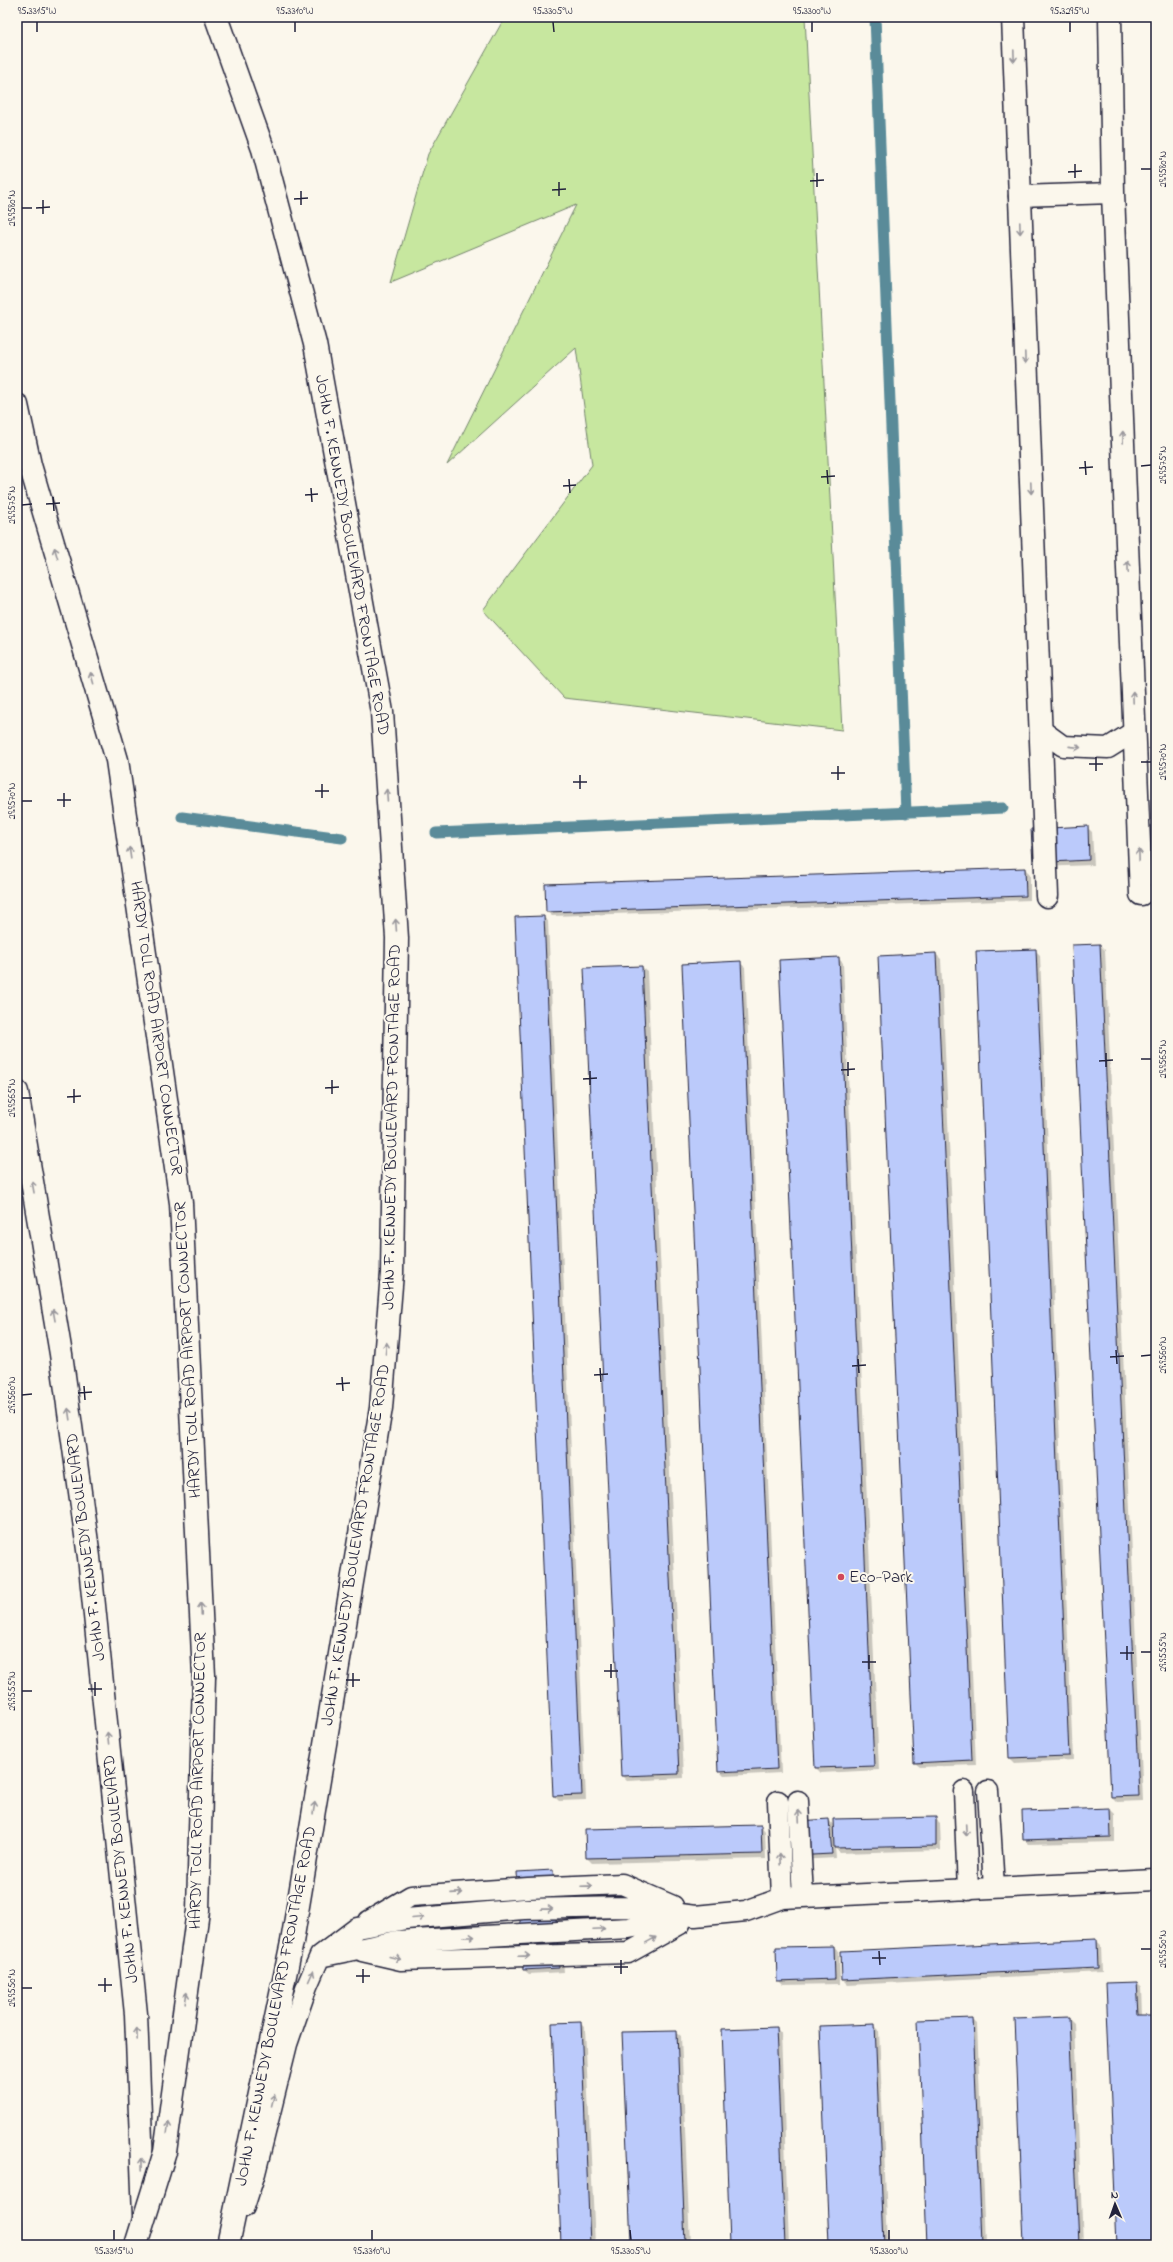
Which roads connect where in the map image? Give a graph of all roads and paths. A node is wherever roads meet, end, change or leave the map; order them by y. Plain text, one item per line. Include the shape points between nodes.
1 (216, 17) edge
2 (1013, 17) edge
3 (1110, 17) edge
4 (1113, 193) junction
5 (1019, 196) junction
6 (17, 405) edge
7 (17, 431) edge
8 (30, 465) junction
9 (1041, 730) junction
10 (1134, 731) junction
11 (1141, 894) dead end
12 (1047, 896) dead end
13 (17, 1092) edge
14 (988, 1791) dead end
15 (964, 1792) dead end
16 (778, 1801) dead end
17 (798, 1801) dead end
18 (1156, 1880) edge
19 (994, 1888) junction
20 (968, 1890) junction
21 (803, 1897) junction
22 (782, 1898) junction
23 (695, 1916) junction
24 (320, 1956) junction
25 (136, 2245) edge
26 (146, 2245) edge
27 (229, 2245) edge

27 -> 1 main road, JOHN F. KENNEDY BOULEVARD FRONTAGE ROAD via 292,1942 381,1408 392,1273 397,938 382,712 315,344 263,149
2 -> 5 main road
3 - 4 main road
4 - 5 lane
10 -> 4 main road
5 -> 9 main road
6 - 8 main road
7 - 8 main road
25 -> 8 main road, HARDY TOLL ROAD AIRPORT CONNECTOR, bridge via 165,2152 198,1911 204,1676 179,1187 117,760
9 -> 10 lane via 1063,746 1108,748
9 - 12 main road
11 -> 10 main road
26 -> 13 main road, JOHN F. KENNEDY BOULEVARD via 136,2014 89,1557 61,1354
14 - 19 lane
15 -> 20 lane
22 -> 16 lane
21 -> 17 lane
18 - 19 lane
19 - 20 lane
20 - 21 lane
21 - 22 lane
22 - 23 lane via 746,1911
24 -> 23 lane via 357,1928 406,1919 524,1910 627,1907
24 -> 23 lane via 357,1949 401,1960 628,1953
27 -> 24 lane via 255,2173 287,2044

